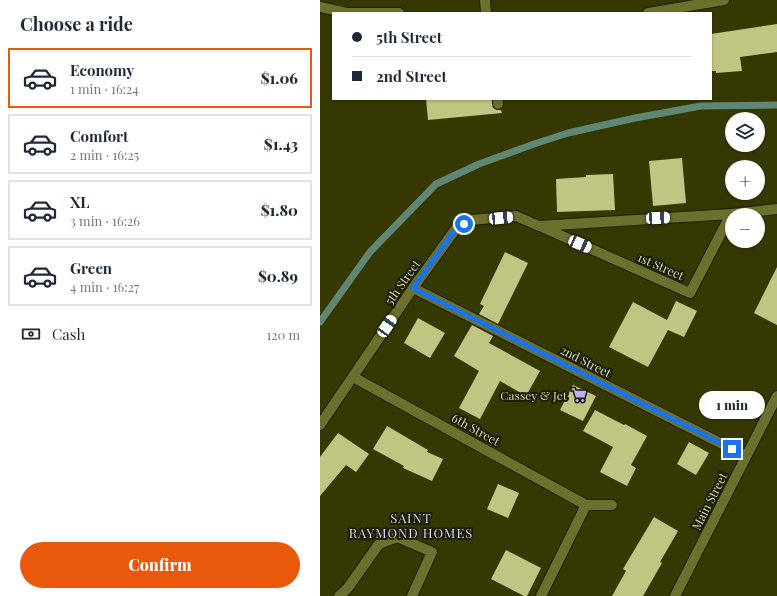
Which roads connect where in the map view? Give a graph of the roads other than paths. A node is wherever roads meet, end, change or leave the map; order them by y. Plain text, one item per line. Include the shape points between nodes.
1 (485, 0) edge
2 (724, 0) edge
3 (326, 5) edge
4 (344, 12) edge
5 (486, 12) edge
6 (654, 12) edge
7 (777, 210) edge
8 (765, 211) edge
9 (725, 214) edge
10 (471, 220) joint
11 (539, 226) junction
12 (725, 227) edge
13 (413, 288) junction
14 (353, 377) junction
15 (777, 396) edge
16 (320, 425) edge
17 (746, 456) junction
18 (586, 505) junction
19 (612, 505) dead end
20 (339, 596) edge
21 (412, 596) edge
22 (541, 596) edge
23 (675, 596) edge

1 - 5 street
2 - 6 street
3 - 4 street
7 - 8 street, 1st Street
9 - 11 street, 1st Street
10 - 11 street, 1st Street via 516,216
10 - 13 street, 5th Street via 457,227
11 - 12 street, 1st Street via 690,293
13 - 14 street, 5th Street
13 - 17 street, 2nd Street
14 - 16 street, 5th Street
14 - 18 street, 6th Street
15 - 17 street, Main Street
17 - 23 street, Main Street
18 - 19 street
18 - 22 street
20 - 21 street via 347,589 379,544 397,537 432,552

